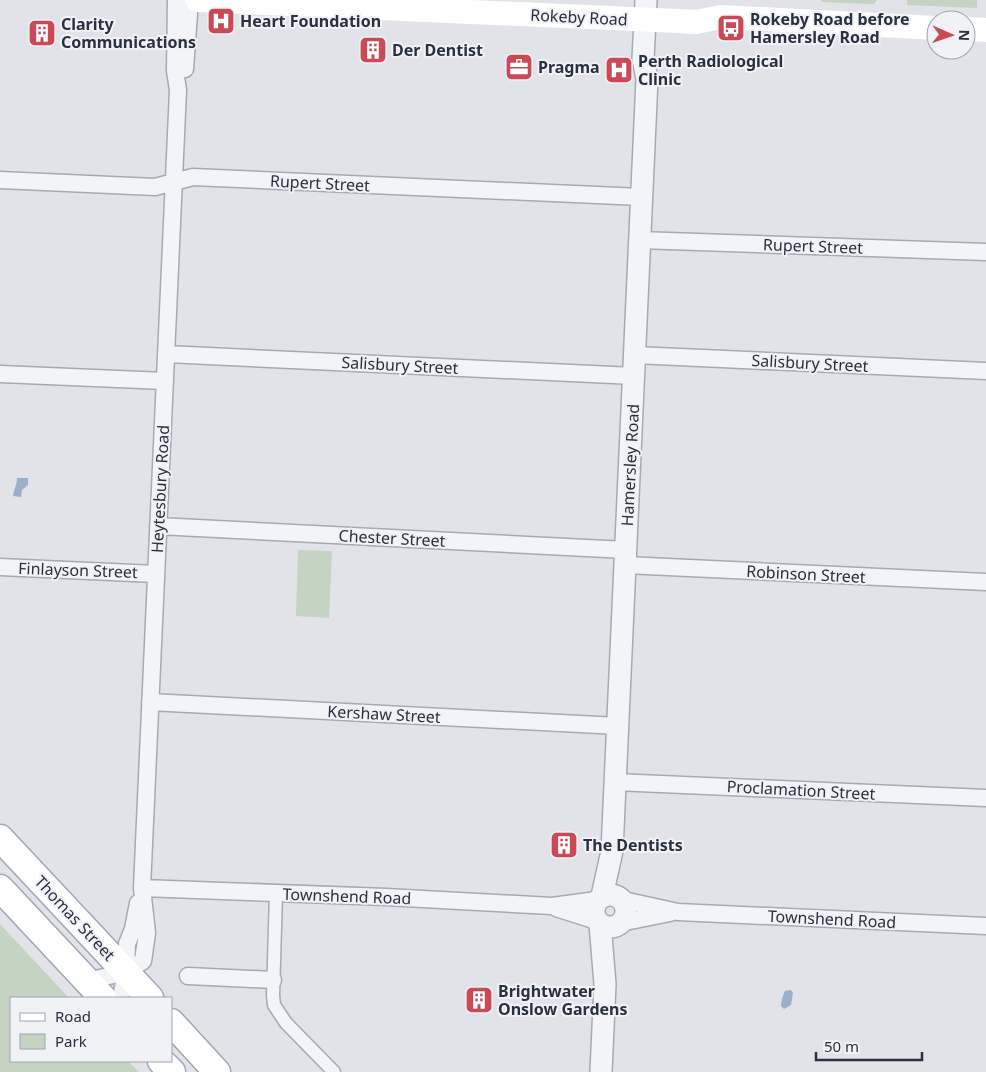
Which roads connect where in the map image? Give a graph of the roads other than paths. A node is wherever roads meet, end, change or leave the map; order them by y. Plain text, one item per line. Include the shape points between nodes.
1 (176, 0) edge
2 (190, 0) edge
3 (197, 0) edge
4 (462, 0) edge
5 (650, 9) edge
6 (926, 27) edge
7 (178, 90) junction
8 (0, 180) edge
9 (174, 182) junction
10 (642, 197) junction
11 (639, 240) junction
12 (986, 252) edge
13 (166, 354) junction
14 (634, 366) junction
15 (986, 370) edge
16 (0, 374) edge
17 (165, 381) junction
18 (158, 526) junction
19 (626, 558) junction
20 (0, 567) edge
21 (156, 574) junction
22 (986, 582) edge
23 (150, 702) junction
24 (618, 726) junction
25 (615, 782) junction
26 (986, 798) edge
27 (0, 838) edge
28 (0, 888) edge
29 (142, 888) junction
30 (276, 893) junction
31 (611, 899) junction
32 (552, 906) junction
33 (678, 912) junction
34 (608, 924) junction
35 (986, 926) edge
36 (126, 972) junction
37 (188, 976) dead end
38 (273, 980) junction
39 (95, 990) edge
40 (121, 997) edge
41 (149, 997) edge
42 (172, 1023) edge
43 (162, 1062) edge
44 (172, 1072) edge
45 (217, 1072) edge
46 (334, 1072) edge
47 (601, 1072) edge

1 - 7 street, Heytesbury Road via 175,71
2 - 7 street, Heytesbury Road via 185,70
3 - 5 main road, Rokeby Road
4 - 5 main road, Rokeby Road
5 - 6 main road, Rokeby Road via 696,22 721,17
5 - 10 street, Hamersley Road via 653,59 647,79
7 - 9 street, Heytesbury Road
8 - 9 street, Rupert Street via 155,187
9 - 10 street, Rupert Street via 193,177
9 - 13 street, Heytesbury Road
10 - 11 street, Hamersley Road
11 - 12 street, Rupert Street
11 - 14 street, Hamersley Road
13 - 14 street, Salisbury Street
13 - 17 street, Heytesbury Road
14 - 15 street, Salisbury Street
14 - 19 street, Hamersley Road
16 - 17 street
17 - 18 street, Heytesbury Road
18 - 19 street, Chester Street
18 - 21 street, Heytesbury Road
19 - 22 street, Robinson Street
19 - 24 street, Hamersley Road
20 - 21 street, Finlayson Street
21 - 23 street, Heytesbury Road
23 - 24 street, Kershaw Street
23 - 29 street, Heytesbury Road
24 - 25 street, Hamersley Road
25 - 26 street, Proclamation Street
25 - 31 street, Hamersley Road
27 - 36 main road, Thomas Street
28 - 39 main road
29 - 30 street, Townshend Road
29 - 36 street, Heytesbury Road via 127,944
30 - 32 street, Townshend Road
30 - 38 street
31 - 32 street, Townshend Road
31 - 33 street, Townshend Road
31 - 34 street via 593,911
31 - 34 street via 625,905 626,915
32 - 34 street, Townshend Road
33 - 34 street, Townshend Road
33 - 35 street, Townshend Road
34 - 47 street
36 - 39 street
36 - 40 street, Heytesbury Road
36 - 41 main road, Thomas Street
37 - 38 street
38 - 46 street via 277,1012
42 - 45 main road
43 - 44 main road

